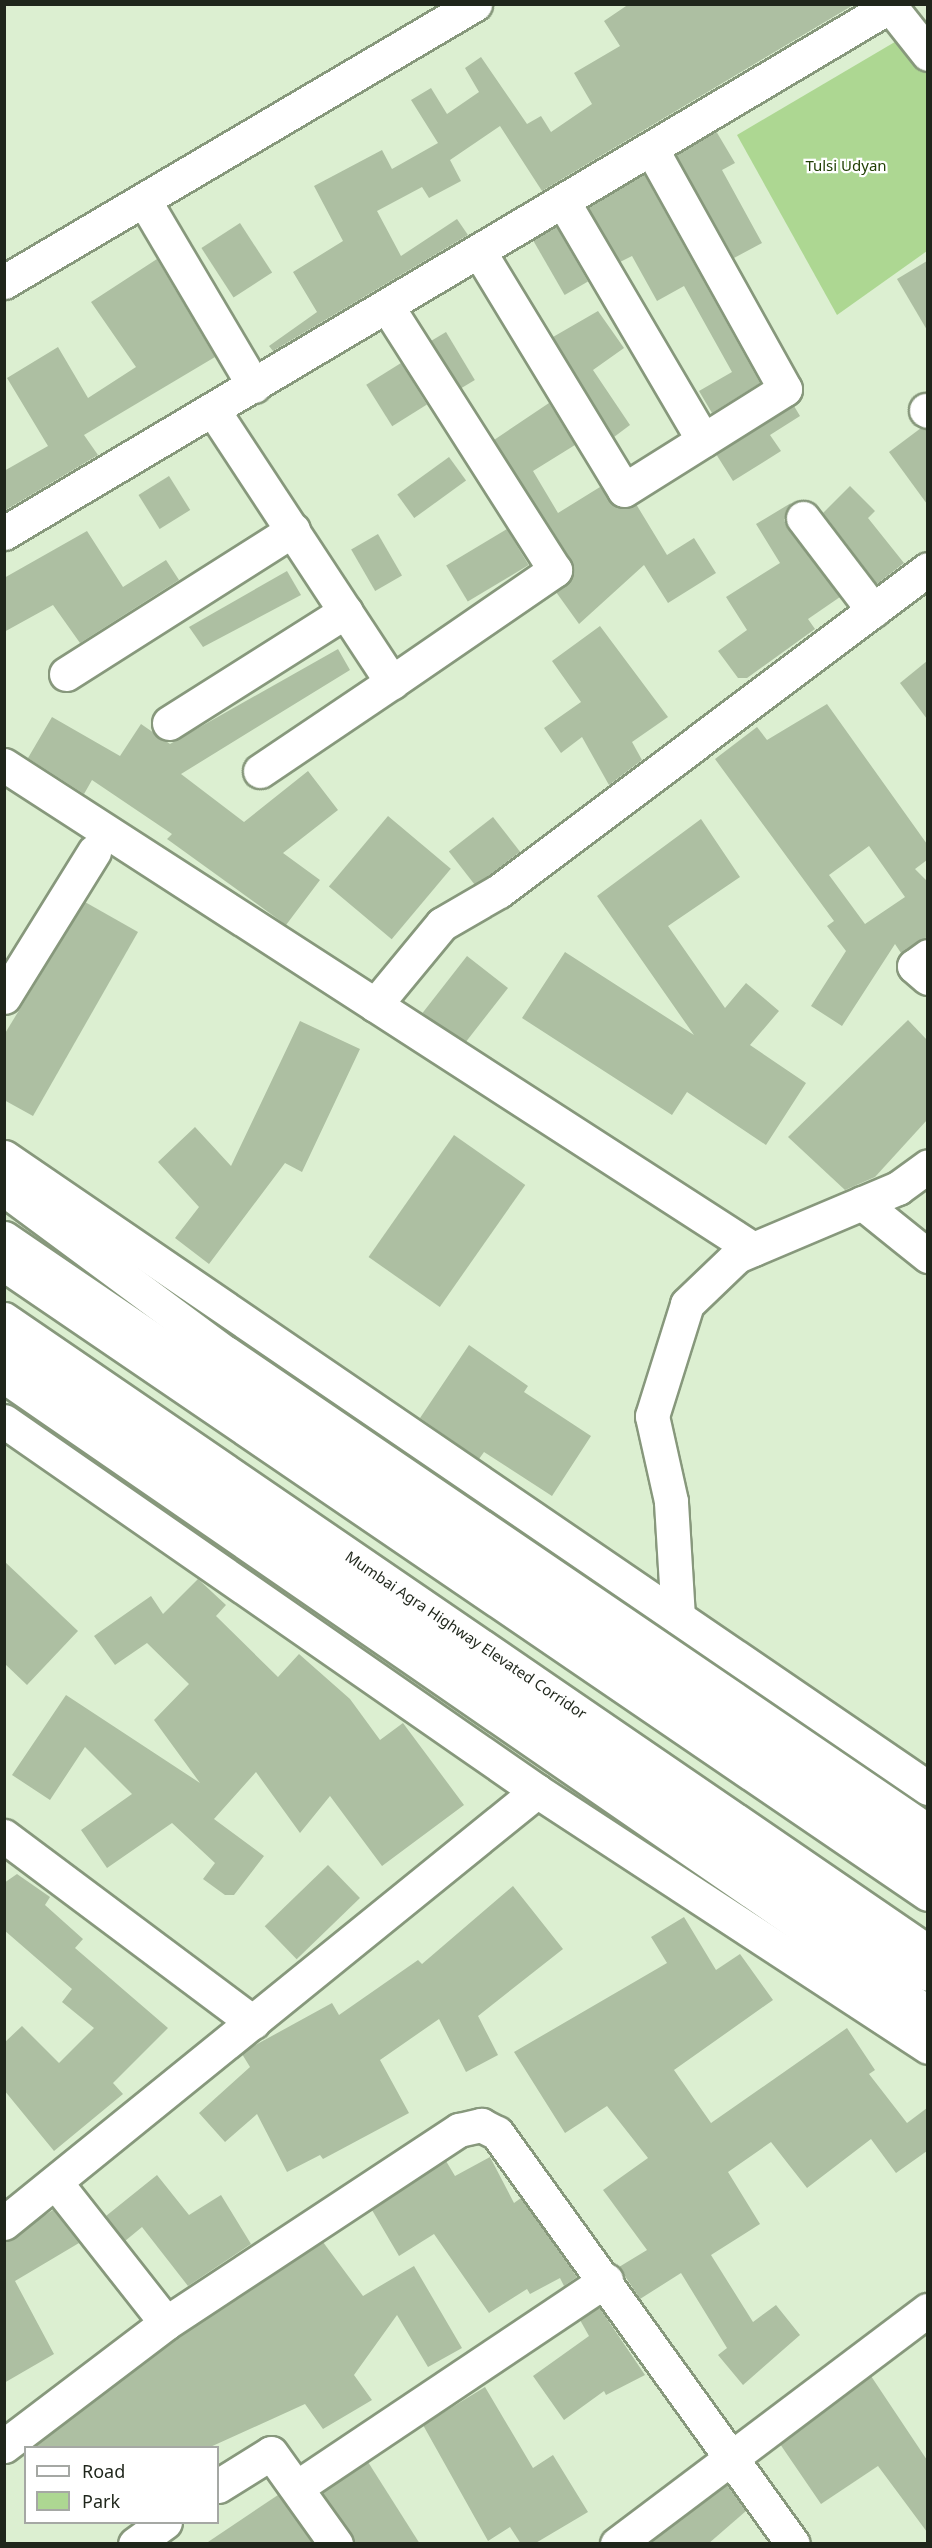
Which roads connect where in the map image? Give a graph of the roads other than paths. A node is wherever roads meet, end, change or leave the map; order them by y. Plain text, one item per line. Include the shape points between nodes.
1 (475, 4) edge
2 (892, 5) edge
3 (438, 15) edge
4 (927, 54) edge
5 (652, 150) junction
6 (144, 200) junction
7 (564, 203) junction
8 (480, 253) junction
9 (4, 282) edge
10 (388, 308) junction
11 (254, 386) junction
12 (213, 410) junction
13 (704, 440) junction
14 (803, 518) dead end
15 (293, 530) junction
16 (4, 534) edge
17 (927, 569) edge
18 (873, 610) junction
19 (346, 611) junction
20 (66, 674) dead end
21 (392, 682) junction
22 (169, 723) dead end
23 (4, 765) edge
24 (260, 771) dead end
25 (94, 852) dead end
26 (927, 956) edge
27 (927, 978) edge
28 (4, 997) edge
29 (375, 1005) junction
30 (4, 1157) edge
31 (927, 1166) edge
32 (4, 1189) edge
33 (862, 1203) junction
34 (4, 1238) edge
35 (753, 1249) junction
36 (927, 1256) edge
37 (4, 1264) edge
38 (4, 1319) edge
39 (4, 1341) edge
40 (4, 1376) edge
41 (4, 1421) edge
42 (678, 1617) junction
43 (927, 1788) edge
44 (537, 1791) junction
45 (927, 1831) edge
46 (4, 1836) edge
47 (927, 1868) edge
48 (927, 1894) edge
49 (927, 1952) edge
50 (927, 1974) edge
51 (927, 2013) edge
52 (253, 2022) junction
53 (927, 2048) edge
54 (56, 2183) junction
55 (4, 2223) edge
56 (606, 2280) junction
57 (927, 2310) edge
58 (166, 2323) junction
59 (4, 2446) edge
60 (730, 2461) junction
61 (219, 2485) edge
62 (297, 2487) junction
63 (164, 2524) edge
64 (135, 2544) edge
65 (336, 2544) edge
66 (617, 2544) edge
67 (793, 2544) edge

1 - 3 main road
2 - 4 main road
2 - 5 main road
3 - 6 main road
5 - 7 main road
5 - 13 main road via 785,389
6 - 9 main road
6 - 11 main road
7 - 8 main road
7 - 13 main road
8 - 10 main road
8 - 13 main road via 624,490
10 - 11 main road
10 - 21 main road via 555,570
11 - 12 main road
12 - 15 main road
12 - 16 main road
14 - 18 main road
15 - 19 main road
15 - 20 main road
17 - 18 main road
18 - 29 main road via 499,891 442,924
19 - 21 main road
19 - 22 main road
21 - 24 main road
23 - 29 main road
25 - 28 main road
26 - 27 main road via 914,966
29 - 35 main road
30 - 42 main road
31 - 33 main road via 898,1188
32 - 45 main road via 226,1353
33 - 35 main road
33 - 36 main road
34 - 47 main road
35 - 42 main road via 737,1256 687,1304 652,1416 671,1501
37 - 48 main road
38 - 49 main road, Mumbai Agra Highway Elevated Corridor
39 - 50 main road
40 - 51 main road
41 - 44 main road
42 - 43 main road
44 - 52 main road
44 - 53 main road
46 - 52 main road
52 - 54 main road
54 - 55 main road
54 - 58 main road
56 - 58 main road via 497,2133 481,2125 459,2130
56 - 60 main road
56 - 62 main road
57 - 60 main road
58 - 59 main road
60 - 66 main road
60 - 67 main road
61 - 62 main road via 271,2453
62 - 65 main road
63 - 64 main road

